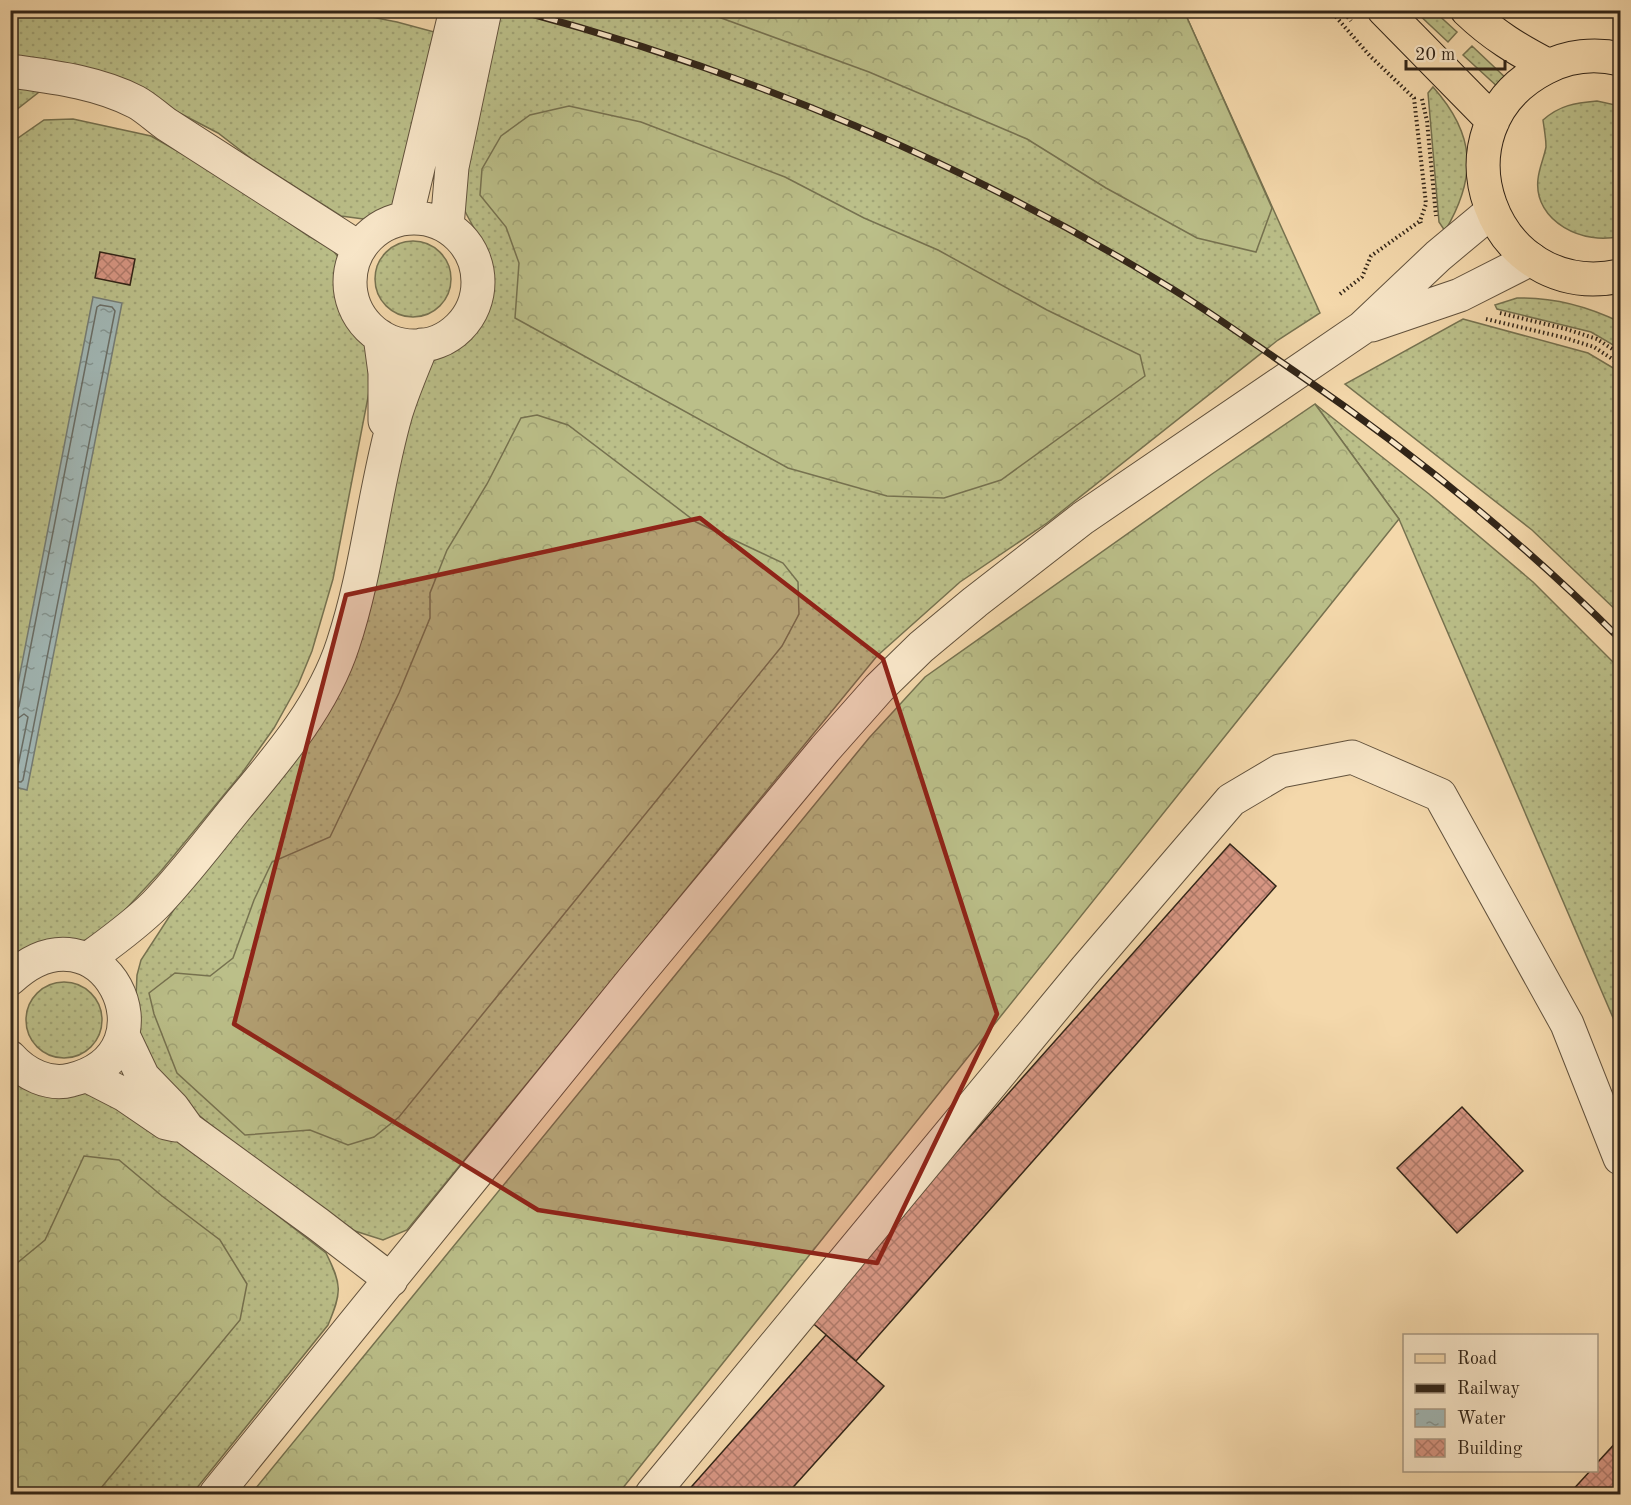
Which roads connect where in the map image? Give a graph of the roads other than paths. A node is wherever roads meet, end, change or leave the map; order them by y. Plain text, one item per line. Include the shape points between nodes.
1 (456, 10) edge
2 (485, 10) edge
3 (1384, 10) edge
4 (1467, 10) edge
5 (1620, 59) edge
6 (1549, 66) junction
7 (10, 71) edge
8 (1493, 121) junction
9 (1492, 211) junction
10 (406, 218) junction
11 (447, 226) junction
12 (359, 249) junction
13 (1531, 259) junction
14 (1617, 279) edge
15 (1362, 328) junction
16 (380, 336) junction
17 (423, 345) junction
18 (387, 450) junction
19 (155, 905) junction
20 (88, 959) junction
21 (10, 979) edge
22 (116, 984) junction
23 (123, 1035) junction
24 (10, 1057) edge
25 (88, 1076) junction
26 (188, 1129) junction
27 (1620, 1158) edge
28 (391, 1280) junction
29 (216, 1494) edge
30 (652, 1494) edge

1 - 10 lane
2 - 11 lane via 452,167
3 - 8 main road
4 - 6 main road via 1514,48
5 - 6 main road via 1580,57
6 - 8 main road via 1516,88
7 - 12 lane via 90,84 138,103
8 - 9 main road via 1483,173
9 - 13 main road via 1512,243
9 - 15 lane
10 - 11 lane via 427,218
10 - 12 lane via 377,229
11 - 17 lane via 463,240 474,258 478,278 476,299 455,331
12 - 16 lane via 350,286 354,306
13 - 14 main road via 1563,275
13 - 15 lane via 1460,295
15 - 28 lane via 1083,518 921,647 879,688 633,980
16 - 17 lane via 408,346
16 - 18 lane
17 - 18 lane via 397,411
18 - 19 lane via 352,612 324,689 262,777
19 - 20 lane
19 - 22 lane
20 - 21 lane via 66,954 45,956 26,964
20 - 22 lane
22 - 23 lane via 125,1018
23 - 25 lane via 115,1052
23 - 26 lane via 143,1077 174,1108
24 - 25 lane via 27,1072 47,1081 68,1082
25 - 26 lane via 166,1123
26 - 28 lane
27 - 30 lane via 1567,1024 1440,795 1352,757 1280,771 1231,800
28 - 29 lane

